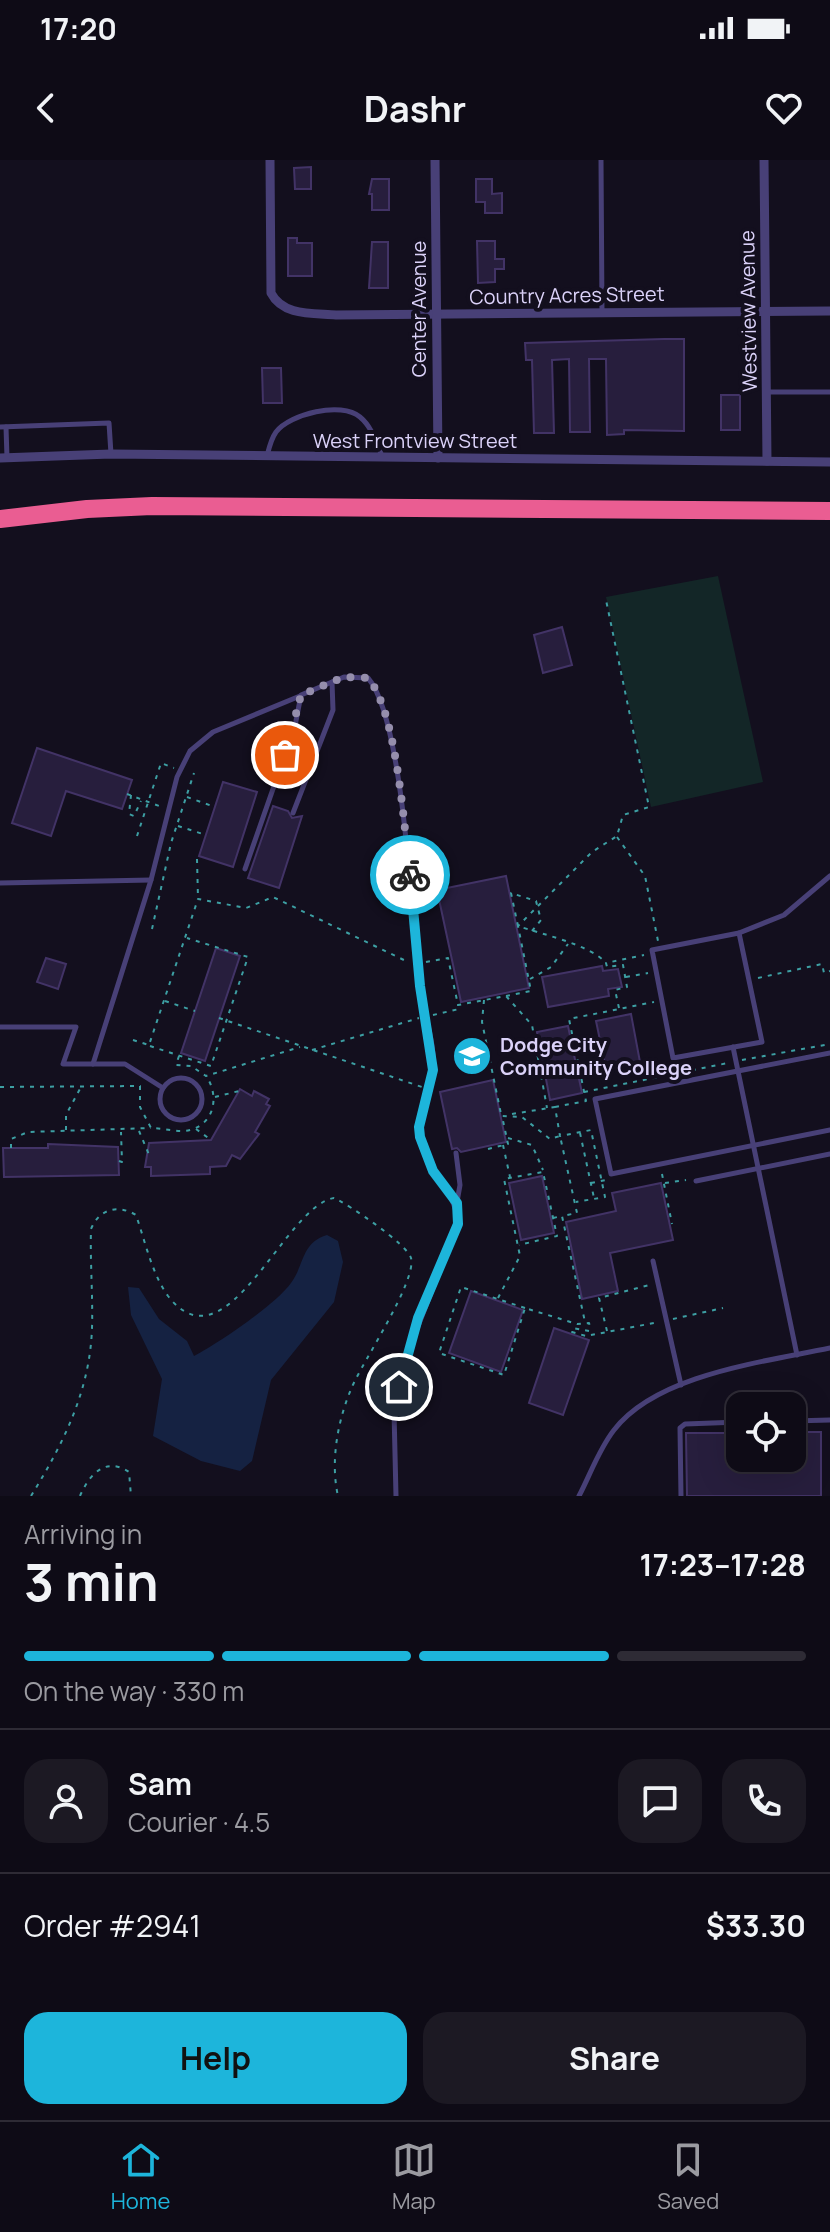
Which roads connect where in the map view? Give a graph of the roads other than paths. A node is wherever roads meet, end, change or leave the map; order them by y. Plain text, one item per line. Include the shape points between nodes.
1 (270, 160) edge
2 (435, 160) edge
3 (601, 160) edge
4 (764, 160) edge
5 (766, 310) junction
6 (830, 311) edge
7 (602, 313) junction
8 (436, 314) junction
9 (767, 392) junction
10 (830, 392) edge
11 (3, 427) edge
12 (111, 454) junction
13 (267, 457) junction
14 (3, 458) edge
15 (383, 458) junction
16 (438, 458) junction
17 (767, 461) junction
18 (830, 462) edge
19 (830, 511) edge
20 (0, 519) edge
21 (332, 682) junction
22 (301, 695) junction
23 (293, 813) dead end
24 (245, 869) dead end
25 (830, 876) edge
26 (151, 880) junction
27 (0, 883) edge
28 (739, 933) junction
29 (0, 1027) edge
30 (733, 1047) junction
31 (830, 1053) edge
32 (93, 1064) junction
33 (738, 1071) junction
34 (163, 1088) junction
35 (830, 1130) edge
36 (753, 1146) junction
37 (456, 1153) dead end
38 (830, 1154) edge
39 (758, 1168) junction
40 (696, 1181) road end
41 (457, 1203) junction
42 (653, 1261) dead end
43 (830, 1348) edge
44 (797, 1355) junction
45 (681, 1385) junction
46 (830, 1420) edge
47 (806, 1421) edge
48 (726, 1423) edge
49 (396, 1496) edge
50 (579, 1496) edge
51 (681, 1496) edge

1 - 8 street, Country Acres Street via 271,293 277,305 304,312
2 - 8 street, Center Avenue
3 - 7 lane
4 - 5 street, Westview Avenue
5 - 6 street, Country Acres Street
5 - 7 street, Country Acres Street
5 - 9 street, Westview Avenue
7 - 8 street, Country Acres Street
8 - 16 street, Center Avenue
9 - 10 lane
9 - 17 street, Westview Avenue
11 - 12 lane via 109,423
11 - 14 lane
12 - 13 street, West Frontview Street
12 - 14 street, West Frontview Street
13 - 15 street, West Frontview Street
13 - 15 lane via 277,430 299,416 341,411 357,414 370,428
15 - 16 street, West Frontview Street
16 - 17 street, West Frontview Street
17 - 18 street, West Frontview Street
19 - 20 highway via 152,506
21 - 22 lane
21 - 23 lane via 333,710
21 - 41 lane via 368,678 391,738 433,1070 419,1127 433,1171
22 - 24 lane
22 - 26 lane via 213,732 190,751 180,770
25 - 28 lane via 784,915
26 - 27 lane
26 - 32 lane
28 - 30 lane via 762,1042
28 - 30 lane via 652,950 673,1058
29 - 32 lane via 76,1027 63,1064
30 - 33 lane
31 - 33 lane
32 - 34 lane via 125,1064
33 - 36 lane
33 - 36 lane via 595,1099 611,1174
34 - 34 lane via 160,1102 167,1114 186,1120 197,1112 202,1100 194,1082 174,1079
35 - 36 lane
36 - 39 lane
37 - 41 lane
38 - 39 lane
39 - 40 lane
39 - 44 lane
41 - 49 lane via 458,1224 404,1362 394,1411
42 - 45 lane
43 - 44 lane
44 - 45 lane
45 - 50 lane via 633,1409 613,1431
46 - 47 lane
48 - 51 lane via 680,1428

